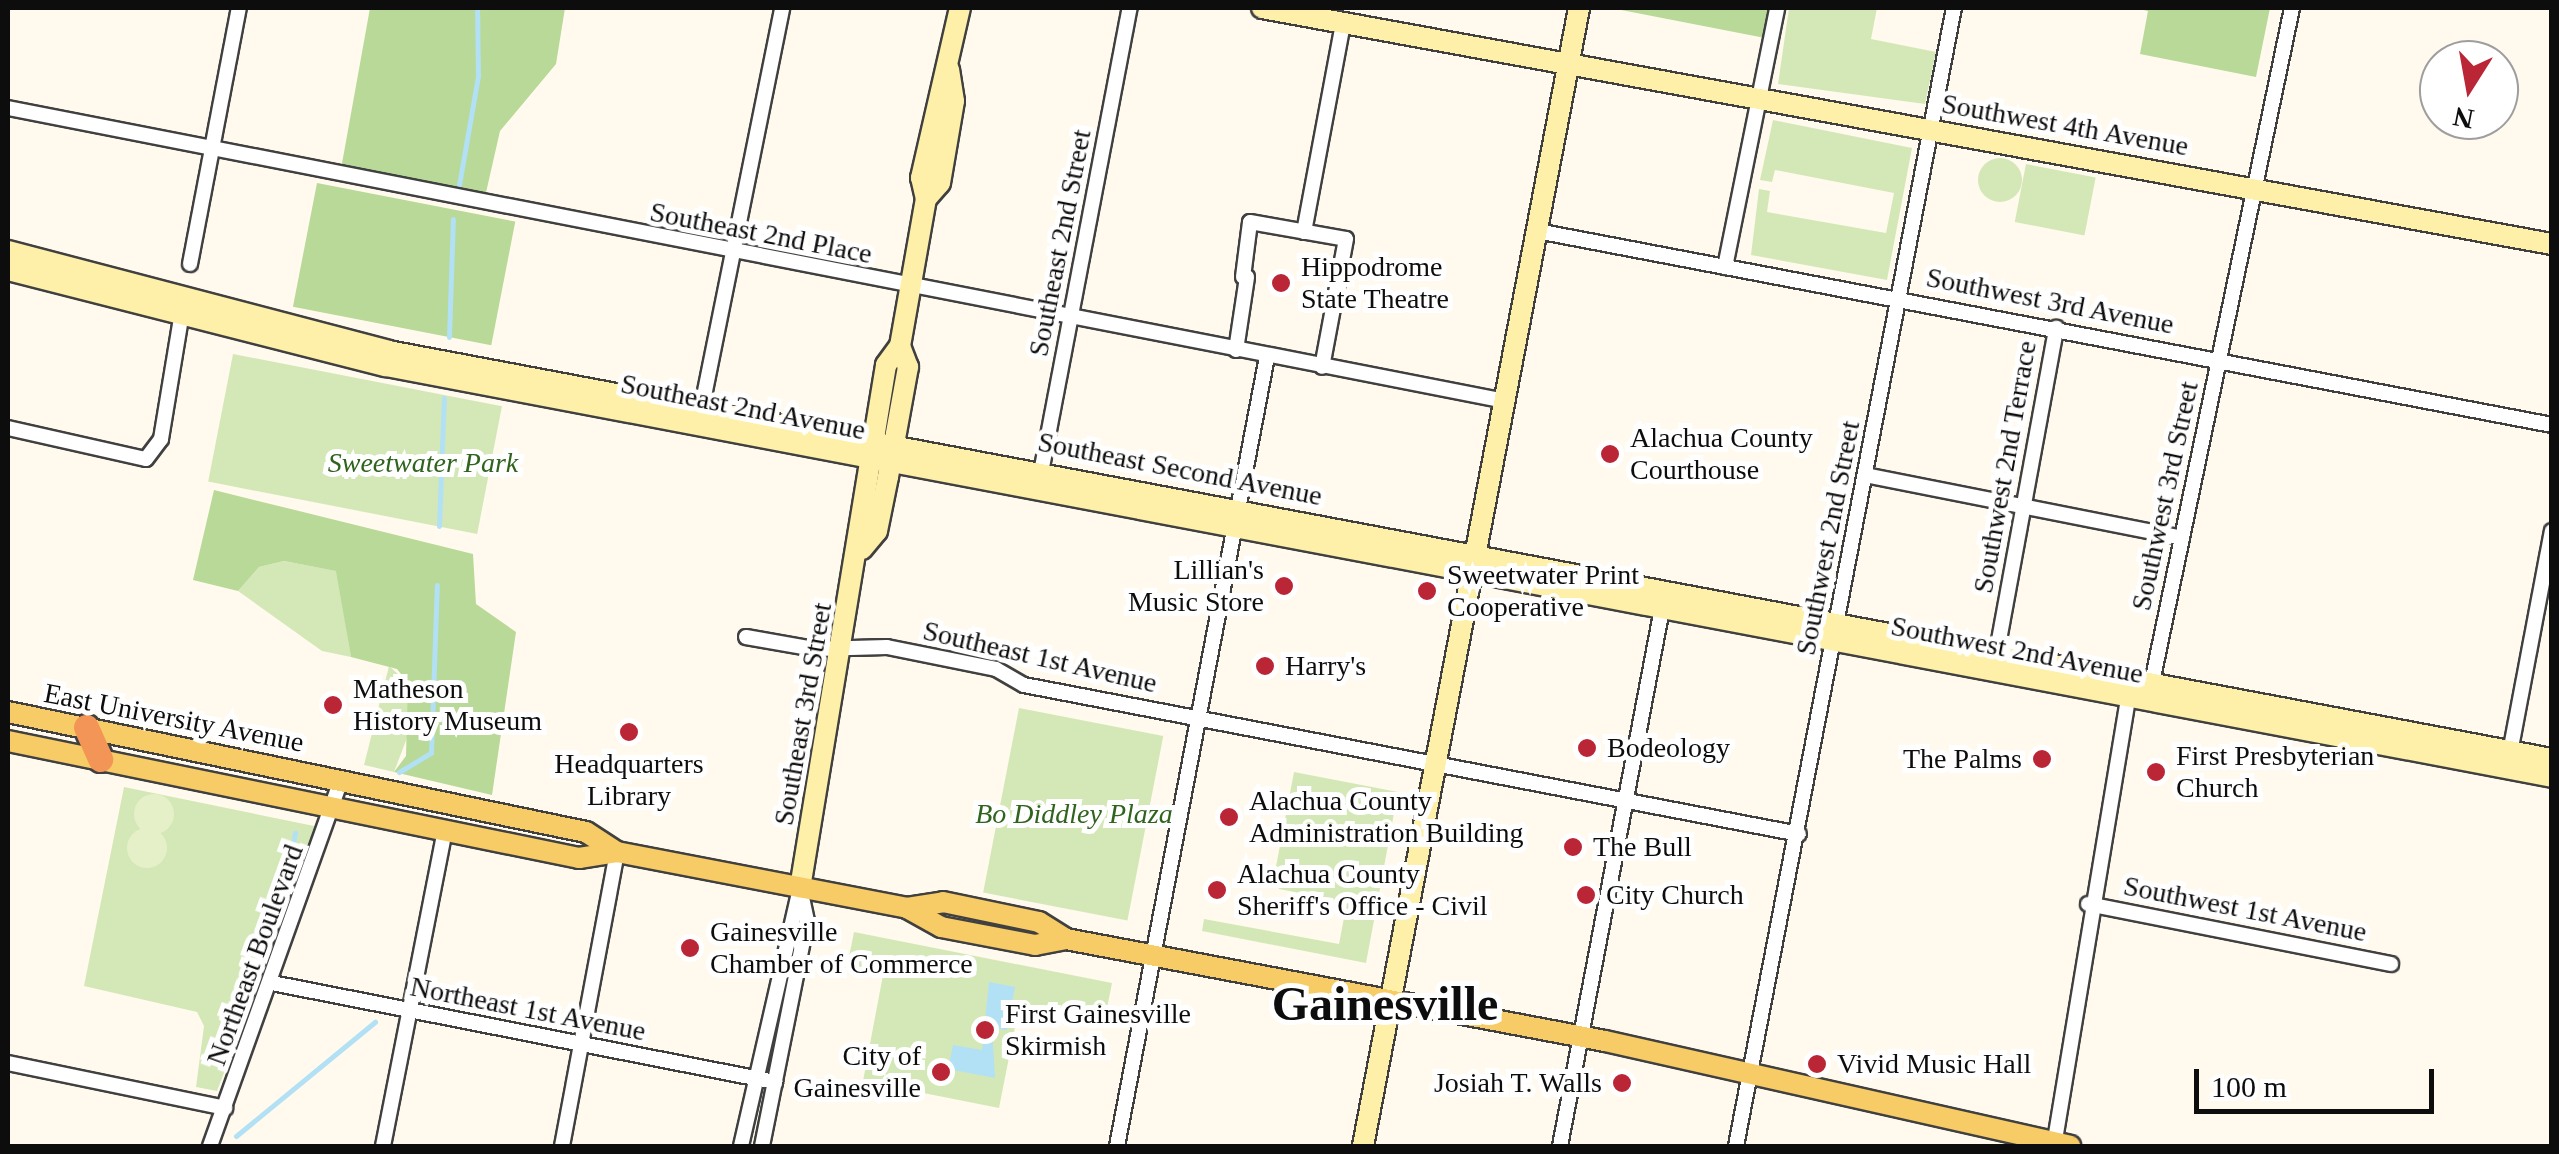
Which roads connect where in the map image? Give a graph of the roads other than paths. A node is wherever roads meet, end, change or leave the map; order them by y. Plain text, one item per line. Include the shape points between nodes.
1 (240, 8) edge
2 (782, 8) edge
3 (960, 8) edge
4 (1130, 8) edge
5 (1262, 8) edge
6 (1579, 8) edge
7 (1777, 8) edge
8 (1954, 8) edge
9 (2292, 8) edge
10 (1343, 23) junction
11 (1568, 66) junction
12 (1759, 98) junction
13 (8, 108) edge
14 (1930, 128) junction
15 (210, 150) junction
16 (2256, 186) junction
17 (1304, 232) junction
18 (1537, 232) junction
19 (2552, 244) edge
20 (8, 250) edge
21 (736, 254) junction
22 (190, 264) dead end
23 (1725, 266) junction
24 (8, 270) edge
25 (910, 289) junction
26 (1898, 297) junction
27 (184, 311) junction
28 (1072, 318) junction
29 (2056, 328) junction
30 (900, 346) junction
31 (1236, 350) junction
32 (1267, 357) junction
33 (2219, 359) junction
34 (1322, 368) junction
35 (1505, 402) junction
36 (699, 419) junction
37 (2552, 425) edge
38 (8, 428) edge
39 (871, 450) junction
40 (892, 453) junction
41 (1866, 475) junction
42 (1040, 478) junction
43 (2024, 506) junction
44 (1237, 516) junction
45 (2552, 531) edge
46 (2182, 538) junction
47 (862, 549) junction
48 (1475, 564) junction
49 (1662, 609) junction
50 (1836, 632) junction
51 (746, 637) dead end
52 (843, 647) junction
53 (1995, 663) junction
54 (2140, 690) junction
55 (8, 712) edge
56 (1199, 718) junction
57 (86, 727) junction
58 (8, 741) edge
59 (100, 759) junction
60 (2552, 759) edge
61 (2509, 760) junction
62 (1438, 765) junction
63 (2552, 776) edge
64 (340, 780) junction
65 (1626, 801) junction
66 (335, 807) junction
67 (445, 831) junction
68 (1799, 834) junction
69 (617, 852) junction
70 (800, 888) junction
71 (2088, 904) junction
72 (1153, 956) junction
73 (2391, 964) dead end
74 (272, 983) junction
75 (1392, 1000) junction
76 (410, 1011) junction
77 (1581, 1036) junction
78 (582, 1044) junction
79 (8, 1063) edge
80 (1749, 1078) junction
81 (754, 1079) junction
82 (775, 1082) junction
83 (225, 1108) junction
84 (2060, 1145) edge
85 (210, 1146) edge
86 (383, 1146) edge
87 (562, 1146) edge
88 (741, 1146) edge
89 (762, 1146) edge
90 (1117, 1146) edge
91 (1363, 1146) edge
92 (1560, 1146) edge
93 (1736, 1146) edge

1 - 15 street
2 - 21 street
3 - 25 street, Southeast 3rd Street via 940,183 926,199
4 - 28 street, Southeast 2nd Street
5 - 10 street, Southwest 4th Avenue
6 - 11 street
7 - 12 street
8 - 14 street, Southwest 2nd Street
9 - 16 street, Southwest 3rd Street
10 - 11 street, Southwest 4th Avenue
10 - 17 street
11 - 12 street, Southwest 4th Avenue
11 - 18 street
12 - 14 street, Southwest 4th Avenue
12 - 23 street
13 - 15 street, Southeast 2nd Place
14 - 16 street, Southwest 4th Avenue
14 - 26 street, Southwest 2nd Street
15 - 21 street, Southeast 2nd Place
15 - 22 street
16 - 19 street, Southwest 4th Avenue
16 - 33 street, Southwest 3rd Street
17 - 31 street via 1250,222
17 - 34 street via 1346,239
18 - 23 street, Southwest 3rd Avenue
18 - 35 street
20 - 27 street, Southeast 2nd Avenue
21 - 25 street, Southeast 2nd Place
21 - 36 street
23 - 26 street, Southwest 3rd Avenue
24 - 27 street, Southeast 2nd Avenue
25 - 28 street, Southeast 2nd Place
25 - 30 street, Southeast 3rd Street
26 - 29 street, Southwest 3rd Avenue
26 - 41 street, Southwest 2nd Street
27 - 36 street, Southeast 2nd Avenue
27 - 38 street via 161,440 138,462
28 - 31 street, Southeast 2nd Place
28 - 42 street, Southeast 2nd Street
29 - 33 street, Southwest 3rd Avenue
29 - 43 street, Southwest 2nd Terrace
30 - 39 street, Southeast 3rd Street via 886,366
30 - 40 street, Southeast 3rd Street via 908,367
31 - 32 street, Southeast 2nd Place
32 - 34 street, Southeast 2nd Place
32 - 44 street
33 - 37 street, Southwest 3rd Avenue
33 - 46 street, Southwest 3rd Street
34 - 35 street, Southeast 2nd Place
35 - 48 street
36 - 39 street, Southeast 2nd Avenue
39 - 40 street, Southeast 2nd Avenue
39 - 47 street, Southeast 3rd Street via 856,528
40 - 42 street, Southeast 2nd Avenue
40 - 47 street, Southeast 3rd Street via 877,532
41 - 43 street
41 - 50 street, Southwest 2nd Street
42 - 44 street, Southeast Second Avenue
43 - 46 street
43 - 53 street, Southwest 2nd Terrace
44 - 48 street
44 - 56 street
45 - 61 street
46 - 54 street, Southwest 3rd Street
47 - 52 street, Southeast 3rd Street
48 - 49 street
48 - 50 street
48 - 62 street
49 - 50 street
49 - 65 street
50 - 53 street, Southwest 2nd Avenue
50 - 68 street, Southwest 2nd Street
51 - 52 street, Southeast 1st Avenue
52 - 56 street, Southeast 1st Avenue via 912,652
52 - 70 street, Southeast 3rd Street
53 - 54 street, Southwest 2nd Avenue
54 - 61 street, Southwest 2nd Avenue
54 - 71 street, Southwest 3rd Street
55 - 57 main road, East University Avenue
56 - 62 street, Southeast 1st Avenue
56 - 72 street
57 - 59 highway
57 - 64 main road, East University Avenue
58 - 59 main road, East University Avenue
59 - 66 main road, East University Avenue
60 - 61 street, Southwest 2nd Avenue
61 - 63 street, Southwest 2nd Avenue
62 - 65 street
62 - 75 street
64 - 66 street, Northeast Boulevard
64 - 69 main road, East University Avenue via 586,832
65 - 68 street
65 - 77 street
66 - 67 main road, East University Avenue
66 - 74 street, Northeast Boulevard
67 - 69 main road, East University Avenue via 579,858
67 - 76 street
68 - 80 street, Southwest 2nd Street
69 - 70 main road, East University Avenue
69 - 78 street
70 - 72 main road, East University Avenue via 907,908 944,902 1039,922 1066,939
70 - 81 street
70 - 82 street via 807,921
71 - 73 street, Southwest 1st Avenue
71 - 84 street, Southwest 3rd Street
72 - 75 main road, East University Avenue
72 - 90 street
74 - 76 street, Northeast 1st Avenue
74 - 83 street, Northeast Boulevard
75 - 77 main road, East University Avenue
75 - 91 street
76 - 78 street, Northeast 1st Avenue
76 - 86 street
77 - 80 main road, East University Avenue
77 - 92 street
78 - 81 street, Northeast 1st Avenue
78 - 87 street
79 - 83 street
80 - 84 main road, East University Avenue
80 - 93 street, Southwest 2nd Street
81 - 82 street, Northeast 1st Avenue
81 - 88 street
82 - 89 street
83 - 85 street, Northeast Boulevard

